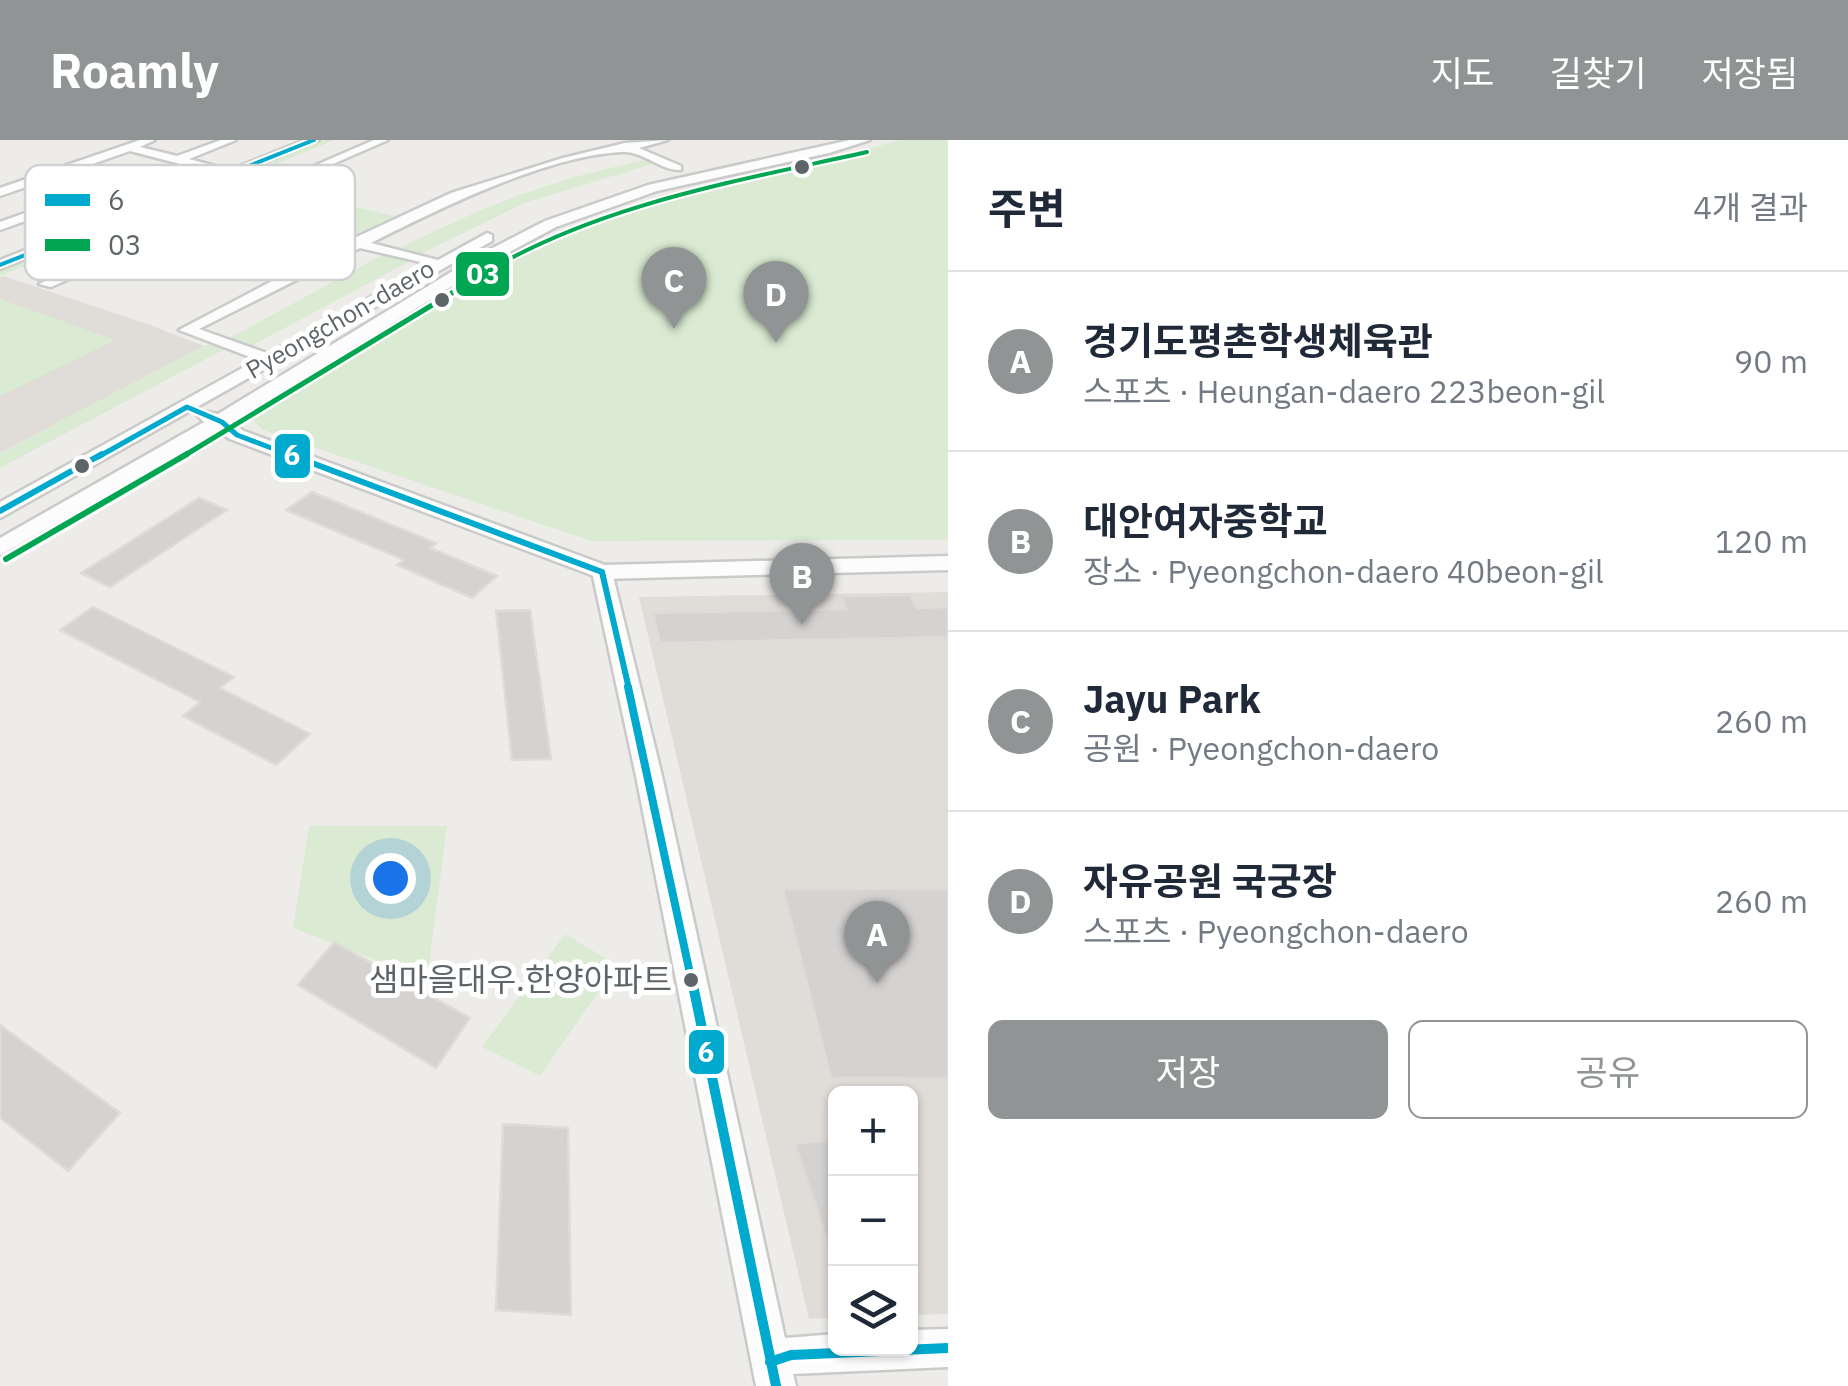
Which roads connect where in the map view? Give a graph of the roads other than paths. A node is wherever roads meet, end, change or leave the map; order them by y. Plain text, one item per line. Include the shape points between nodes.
1 (98, 140) edge
2 (150, 140) edge
3 (231, 140) edge
4 (314, 140) edge
5 (383, 140) edge
6 (595, 140) edge
7 (664, 140) edge
8 (814, 140) edge
9 (864, 140) edge
10 (128, 147) junction
11 (629, 147) junction
12 (176, 160) junction
13 (77, 165) edge
14 (197, 165) edge
15 (250, 165) edge
16 (324, 165) edge
17 (677, 168) junction
18 (25, 183) edge
19 (0, 192) edge
20 (25, 217) edge
21 (0, 226) edge
22 (355, 243) joint
23 (25, 255) edge
24 (436, 264) junction
25 (0, 265) edge
26 (55, 280) edge
27 (283, 280) edge
28 (46, 284) dead end
29 (272, 360) junction
30 (187, 406) junction
31 (222, 422) junction
32 (0, 512) edge
33 (0, 548) edge
34 (948, 563) edge
35 (602, 572) junction
36 (948, 1348) edge
37 (773, 1374) edge

1 - 10 street
2 - 10 street
3 - 12 street
4 - 15 street
5 - 16 street
6 - 11 street
7 - 11 street
8 - 17 street, Pyeongchon-daero
9 - 31 street, Pyeongchon-daero via 647,190 562,218
10 - 12 street
10 - 13 street
11 - 17 street
11 - 22 street via 506,177
12 - 14 street
17 - 24 street, Pyeongchon-daero via 566,199
18 - 19 street
20 - 21 street
22 - 24 street
23 - 25 street
24 - 29 street, Pyeongchon-daero
26 - 28 street
27 - 29 street via 186,330
29 - 30 street, Pyeongchon-daero
30 - 31 street
30 - 32 street, Pyeongchon-daero
31 - 33 street, Pyeongchon-daero
31 - 35 street via 236,435
34 - 35 street
35 - 37 street
36 - 37 street via 791,1355

